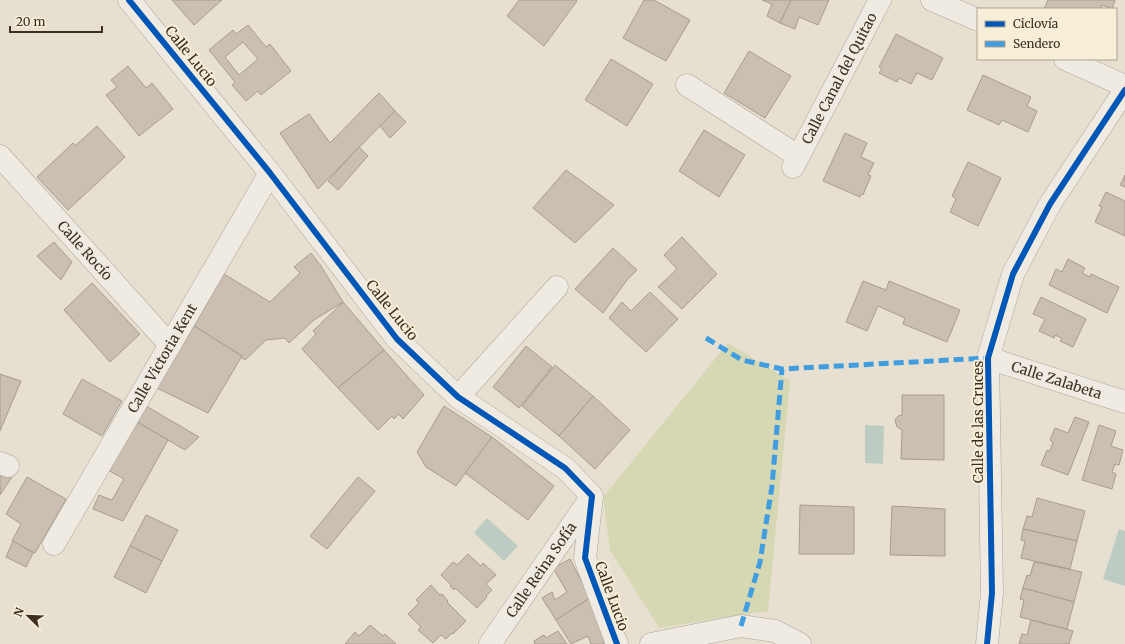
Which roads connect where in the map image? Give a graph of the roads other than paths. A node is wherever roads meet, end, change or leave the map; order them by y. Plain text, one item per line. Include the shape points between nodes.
1 (129, 0) edge
2 (880, 0) edge
3 (932, 0) edge
4 (977, 20) edge
5 (1067, 60) edge
6 (687, 85) dead end
7 (1125, 86) edge
8 (1125, 90) edge
9 (0, 156) edge
10 (270, 173) junction
11 (557, 287) dead end
12 (170, 344) junction
13 (988, 358) junction
14 (458, 397) junction
15 (1125, 402) edge
16 (592, 496) junction
17 (54, 544) dead end
18 (490, 644) edge
19 (617, 644) edge
20 (651, 644) edge
21 (800, 644) edge
22 (987, 644) edge

1 - 10 street, Calle Lucio
2 - 6 street, Calle Canal del Quitao via 796,161
3 - 4 street
5 - 7 street
8 - 13 street, Calle de las Cruces via 1050,204 1013,274
9 - 12 street, Calle Rocío
10 - 12 street, Calle Victoria Kent
10 - 14 street, Calle Lucio via 397,339
11 - 14 street
12 - 17 street, Calle Victoria Kent
13 - 15 street, Calle Zalabeta
13 - 22 street, Calle de las Cruces via 992,593
14 - 16 street, Calle Lucio via 565,468
16 - 18 street, Calle Reina Sofía
16 - 19 street, Calle Lucio via 585,558
20 - 21 street via 741,626 775,631

